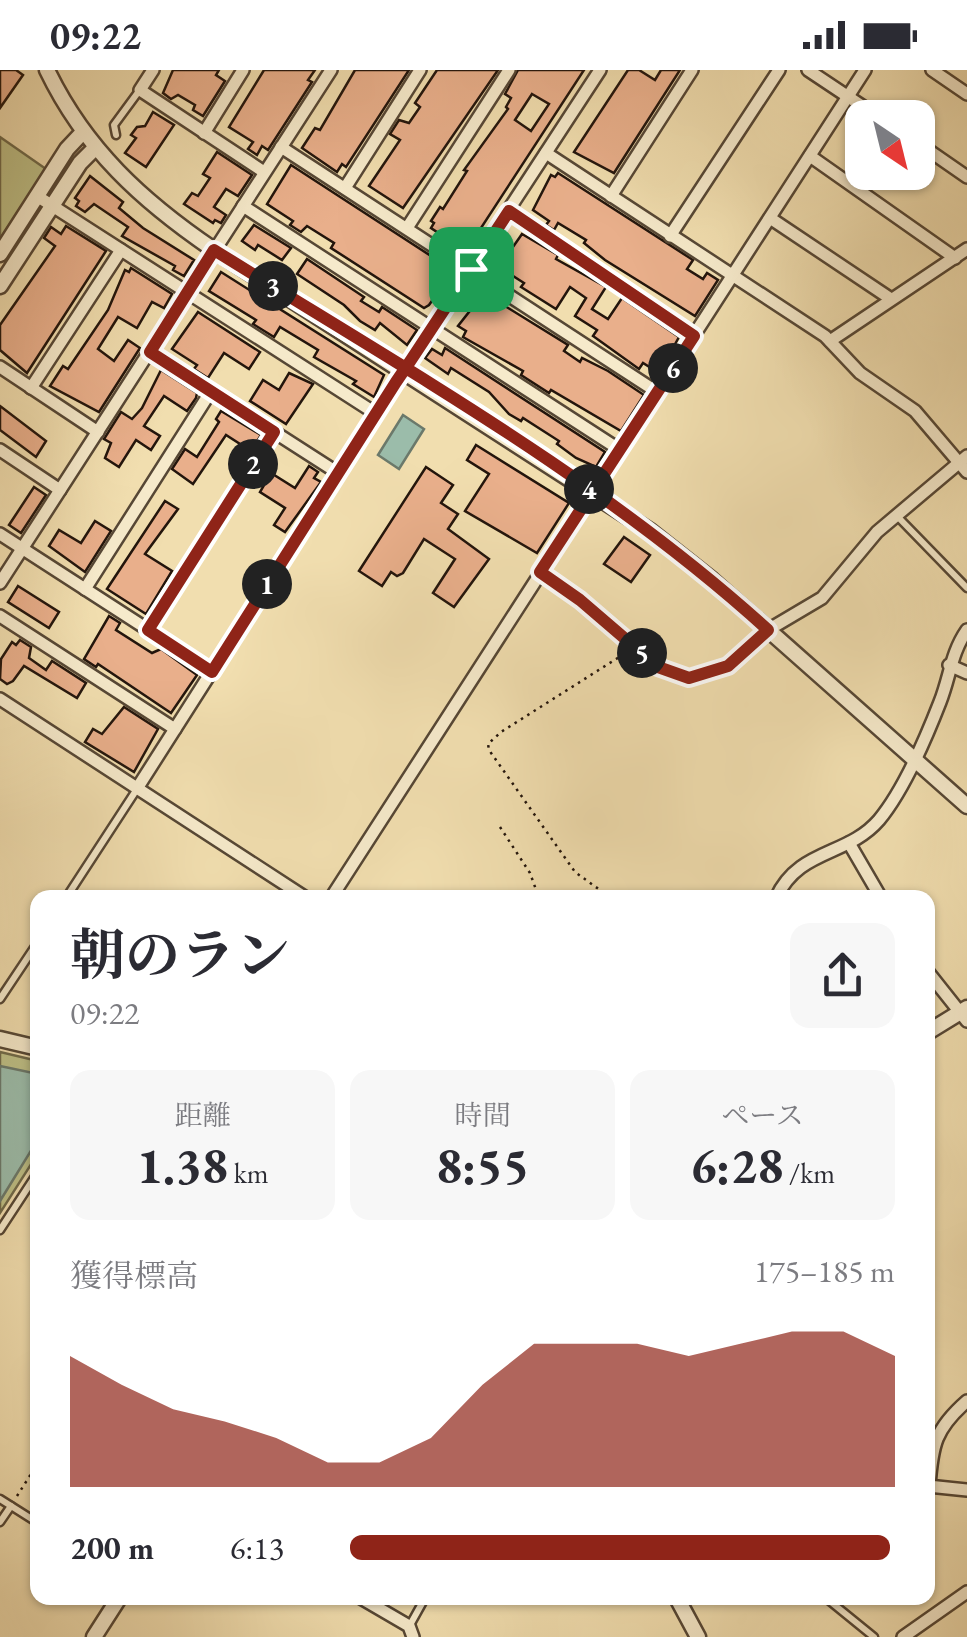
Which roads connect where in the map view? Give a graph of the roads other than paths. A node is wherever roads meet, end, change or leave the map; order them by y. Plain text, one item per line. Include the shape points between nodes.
1 (47, 70) edge
2 (153, 70) edge
3 (244, 70) edge
4 (331, 70) edge
5 (420, 70) edge
6 (509, 70) edge
7 (600, 70) edge
8 (692, 70) edge
9 (779, 70) edge
10 (808, 70) edge
11 (865, 70) edge
12 (932, 70) edge
13 (140, 90) junction
14 (967, 94) edge
15 (848, 96) junction
16 (854, 100) edge
17 (83, 132) junction
18 (204, 132) junction
19 (116, 135) dead end
20 (281, 147) junction
21 (94, 149) junction
22 (546, 154) junction
23 (935, 155) edge
24 (810, 156) junction
25 (264, 172) junction
26 (967, 177) edge
27 (345, 188) junction
28 (38, 196) junction
29 (612, 196) junction
30 (52, 205) junction
31 (243, 206) junction
32 (509, 211) junction
33 (770, 218) junction
34 (407, 228) junction
35 (670, 236) junction
36 (967, 249) edge
37 (121, 250) junction
38 (214, 250) junction
39 (0, 254) edge
40 (954, 258) junction
41 (471, 269) junction
42 (732, 277) junction
43 (0, 286) edge
44 (189, 293) junction
45 (892, 300) junction
46 (432, 327) junction
47 (694, 336) junction
48 (830, 341) junction
49 (150, 352) junction
50 (0, 367) edge
51 (404, 369) junction
52 (31, 388) junction
53 (211, 392) junction
54 (657, 392) junction
55 (375, 414) junction
56 (98, 432) junction
57 (274, 432) junction
58 (0, 450) edge
59 (620, 450) junction
60 (965, 464) edge
61 (338, 473) junction
62 (60, 490) junction
63 (593, 492) junction
64 (896, 516) junction
65 (0, 534) edge
66 (22, 548) junction
67 (0, 583) edge
68 (967, 588) edge
69 (85, 589) junction
70 (0, 616) edge
71 (148, 630) junction
72 (768, 630) junction
73 (967, 630) edge
74 (949, 665) junction
75 (212, 672) junction
76 (967, 673) edge
77 (0, 699) edge
78 (175, 729) junction
79 (912, 758) junction
80 (138, 788) junction
81 (967, 806) edge
82 (849, 843) junction
83 (71, 890) edge
84 (294, 890) edge
85 (336, 890) edge
86 (779, 890) edge
87 (876, 890) edge
88 (30, 954) edge
89 (935, 980) edge
90 (0, 999) edge
91 (964, 1014) edge
92 (935, 1028) edge
93 (0, 1039) edge
94 (30, 1046) edge
95 (30, 1184) edge
96 (0, 1230) edge
97 (967, 1401) edge
98 (935, 1442) edge
99 (935, 1487) edge
100 (967, 1490) edge
101 (0, 1499) edge
102 (11, 1506) junction
103 (30, 1518) edge
104 (0, 1522) edge
105 (967, 1592) edge
106 (115, 1605) edge
107 (371, 1605) edge
108 (421, 1605) edge
109 (681, 1605) edge
110 (835, 1605) edge
111 (411, 1632) edge
112 (94, 1637) edge
113 (698, 1637) edge
114 (874, 1637) edge
115 (903, 1637) edge

1 - 17 street
2 - 13 street
3 - 18 street
4 - 20 street
5 - 27 street
6 - 34 street
7 - 22 street
8 - 29 street
9 - 35 street
10 - 15 street
11 - 15 street
12 - 14 street
13 - 18 street
13 - 19 lane via 114,125
15 - 16 street
15 - 24 street
17 - 21 street
17 - 28 street
18 - 25 street
20 - 25 street
20 - 27 street
21 - 30 street
21 - 38 street via 149,204
22 - 29 street
22 - 32 street
23 - 26 street
24 - 33 street
24 - 40 street
25 - 31 street
27 - 34 street
28 - 30 street
28 - 39 street
29 - 35 street
30 - 37 street
30 - 43 street
31 - 38 street
31 - 46 street
32 - 41 street
32 - 47 street
33 - 42 street
33 - 45 street
34 - 41 street
35 - 42 street
36 - 40 street
37 - 44 street
37 - 52 street
38 - 44 street
38 - 51 street
40 - 45 street
41 - 46 street
41 - 54 street
42 - 47 street
42 - 48 street
44 - 49 street
44 - 55 street
45 - 48 street
46 - 51 street
46 - 59 street
47 - 54 street
48 - 60 street via 860,373 915,411
49 - 53 street
49 - 56 street
50 - 52 street
51 - 55 street
51 - 63 street
52 - 56 street
53 - 57 street
53 - 69 street
54 - 59 street
55 - 61 street
56 - 62 street
57 - 61 street
57 - 71 street
58 - 62 street
59 - 63 street
60 - 64 street
61 - 75 street
62 - 66 street
63 - 72 street via 669,545
63 - 85 street
64 - 68 lane
64 - 72 street via 822,598
65 - 66 street
66 - 67 street
66 - 69 street
69 - 71 street
70 - 78 street
71 - 75 street
72 - 79 street
73 - 74 street
74 - 76 street
74 - 79 street via 941,700
75 - 78 street
77 - 80 street
78 - 80 street
79 - 81 street
79 - 82 street via 894,800
80 - 83 lane
80 - 84 street
82 - 86 street via 796,868
82 - 87 street
88 - 90 lane
89 - 91 street
91 - 92 street
93 - 94 street
95 - 96 lane
97 - 98 street via 945,1420
99 - 100 street
101 - 102 lane
102 - 103 lane
102 - 104 lane
105 - 115 street
106 - 112 street
107 - 111 street
108 - 111 lane
109 - 113 street
110 - 114 lane

